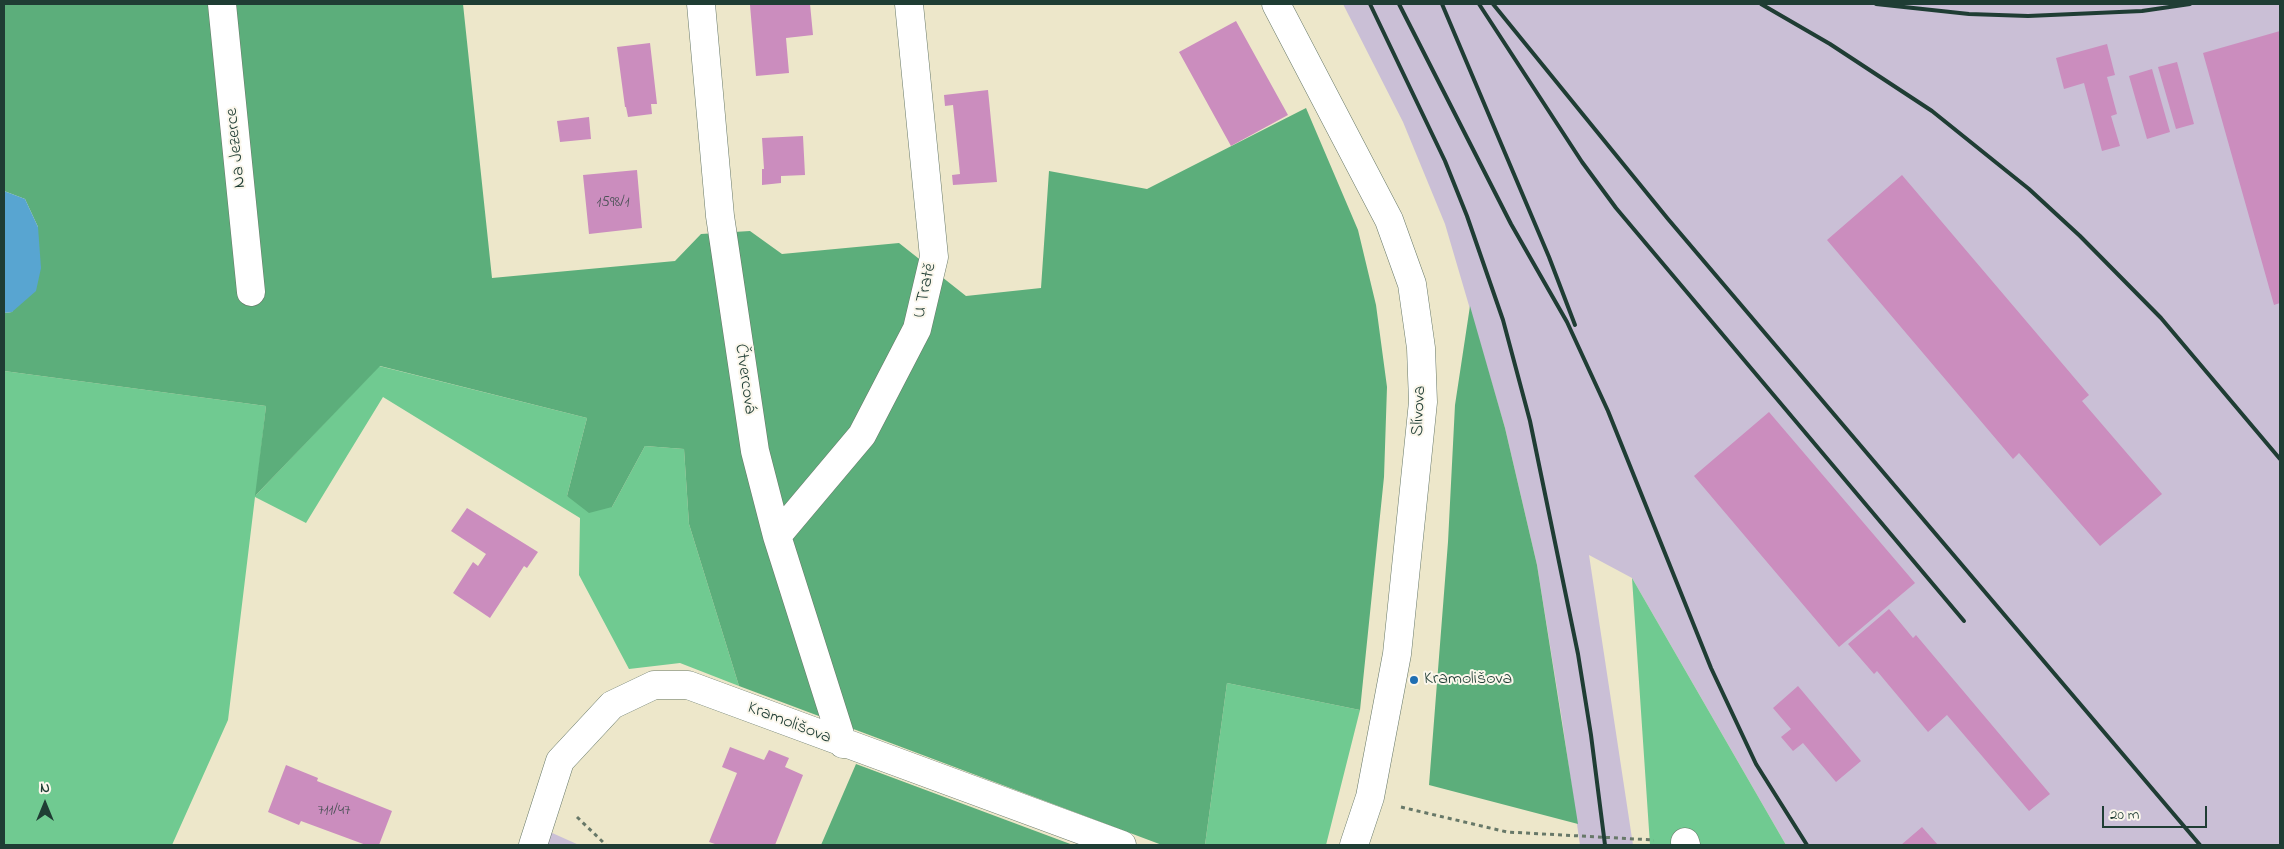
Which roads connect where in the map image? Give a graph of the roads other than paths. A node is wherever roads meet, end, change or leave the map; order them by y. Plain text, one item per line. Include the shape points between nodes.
1 (222, 4) edge
2 (701, 4) edge
3 (909, 4) edge
4 (1276, 4) edge
5 (251, 292) dead end
6 (777, 536) junction
7 (843, 744) junction
8 (533, 845) edge
9 (1122, 845) edge
10 (1354, 845) edge

1 - 5 street, Na Jezerce
2 - 6 street, Čtvercová via 720,216 754,451
3 - 6 street, U Tratě via 934,257 917,329 862,435
4 - 10 street, Slívova via 1389,220 1412,284 1421,348 1423,402 1397,654 1370,797
6 - 7 street, Čtvercová
7 - 8 street, Kramolišova via 688,685 654,685 612,705 560,761
7 - 9 street, Kramolišova

